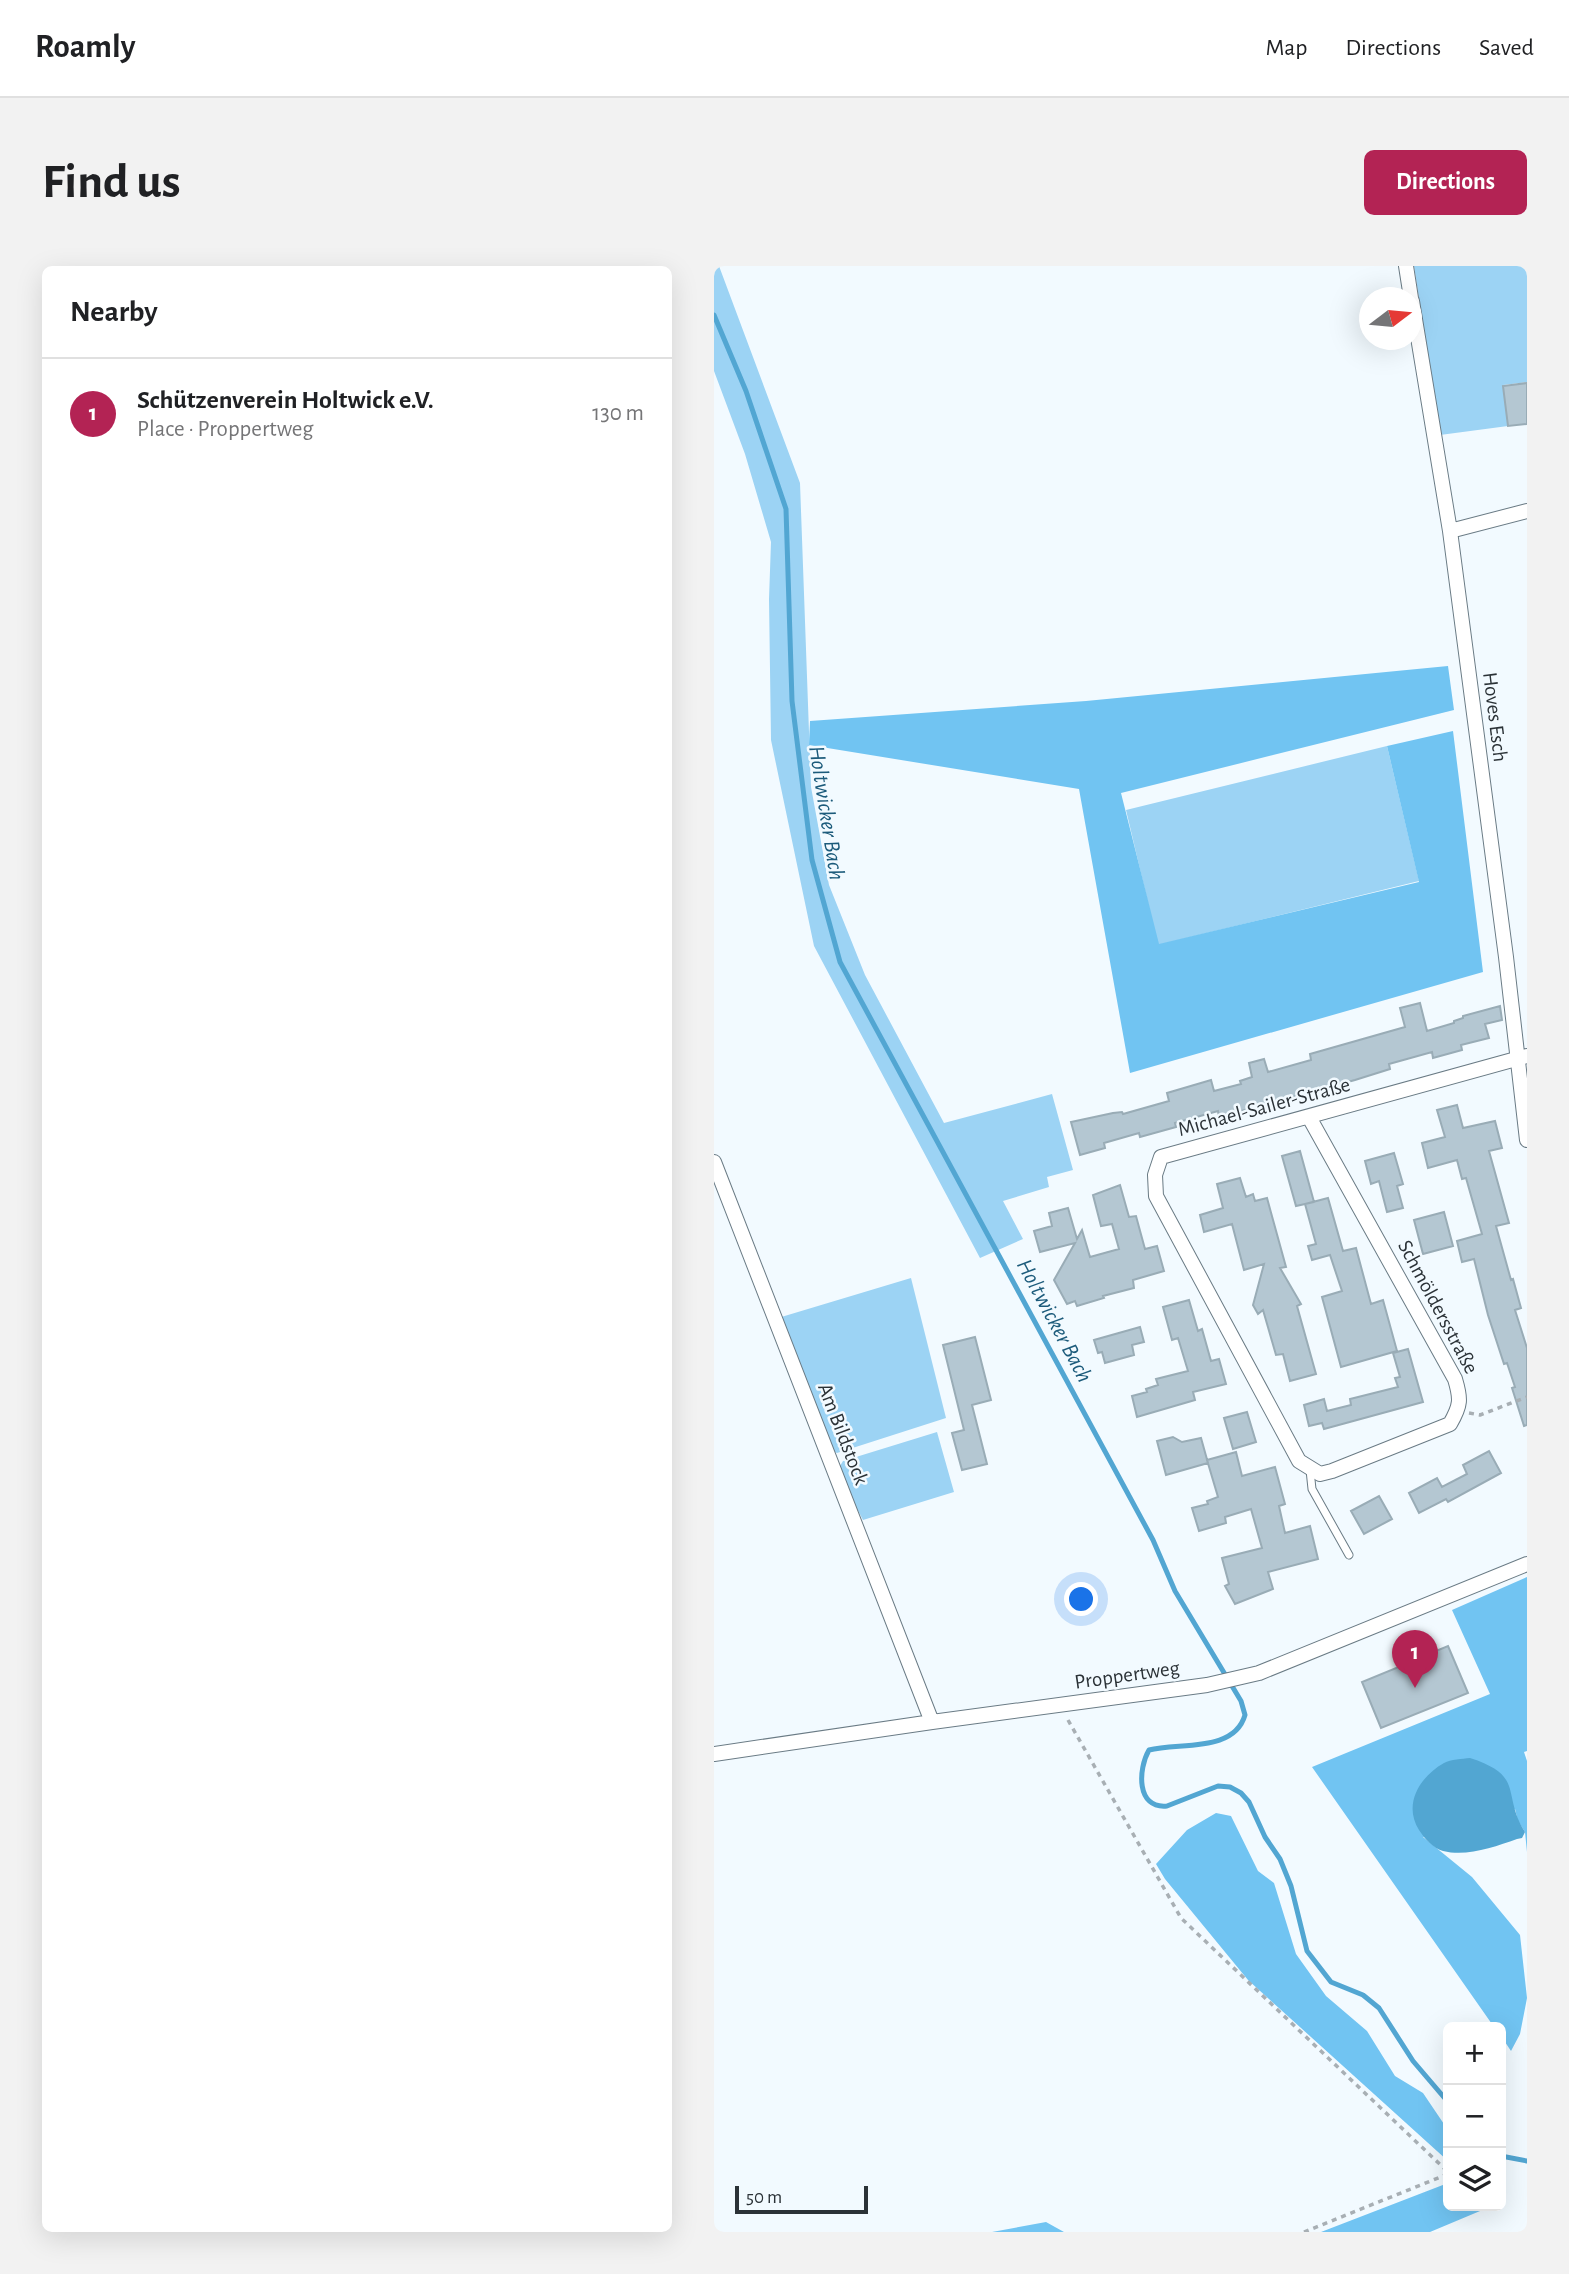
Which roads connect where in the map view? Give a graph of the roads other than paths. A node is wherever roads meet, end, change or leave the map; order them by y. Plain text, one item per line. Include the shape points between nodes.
1 (1406, 266) edge
2 (1409, 287) edge
3 (1420, 350) edge
4 (1527, 511) edge
5 (1450, 531) junction
6 (1522, 1057) edge
7 (1309, 1117) junction
8 (1527, 1140) edge
9 (714, 1162) edge
10 (1310, 1470) junction
11 (1349, 1555) dead end
12 (1527, 1564) edge
13 (932, 1722) junction
14 (714, 1755) edge

1 - 2 street, Hoves Esch
3 - 5 street, Hoves Esch
4 - 5 street
5 - 6 street, Hoves Esch
6 - 7 street, Michael-Sailer-Straße
6 - 8 street, Hoves Esch
7 - 10 street, Schmöldersstraße via 1461,1397 1450,1424 1332,1471 1320,1474
7 - 10 street, Michael-Sailer-Straße via 1161,1157 1156,1196 1299,1461
9 - 13 street, Am Bildstock
10 - 11 lane via 1312,1489
12 - 13 street, Proppertweg via 1259,1673 1207,1685
13 - 14 street, Proppertweg

